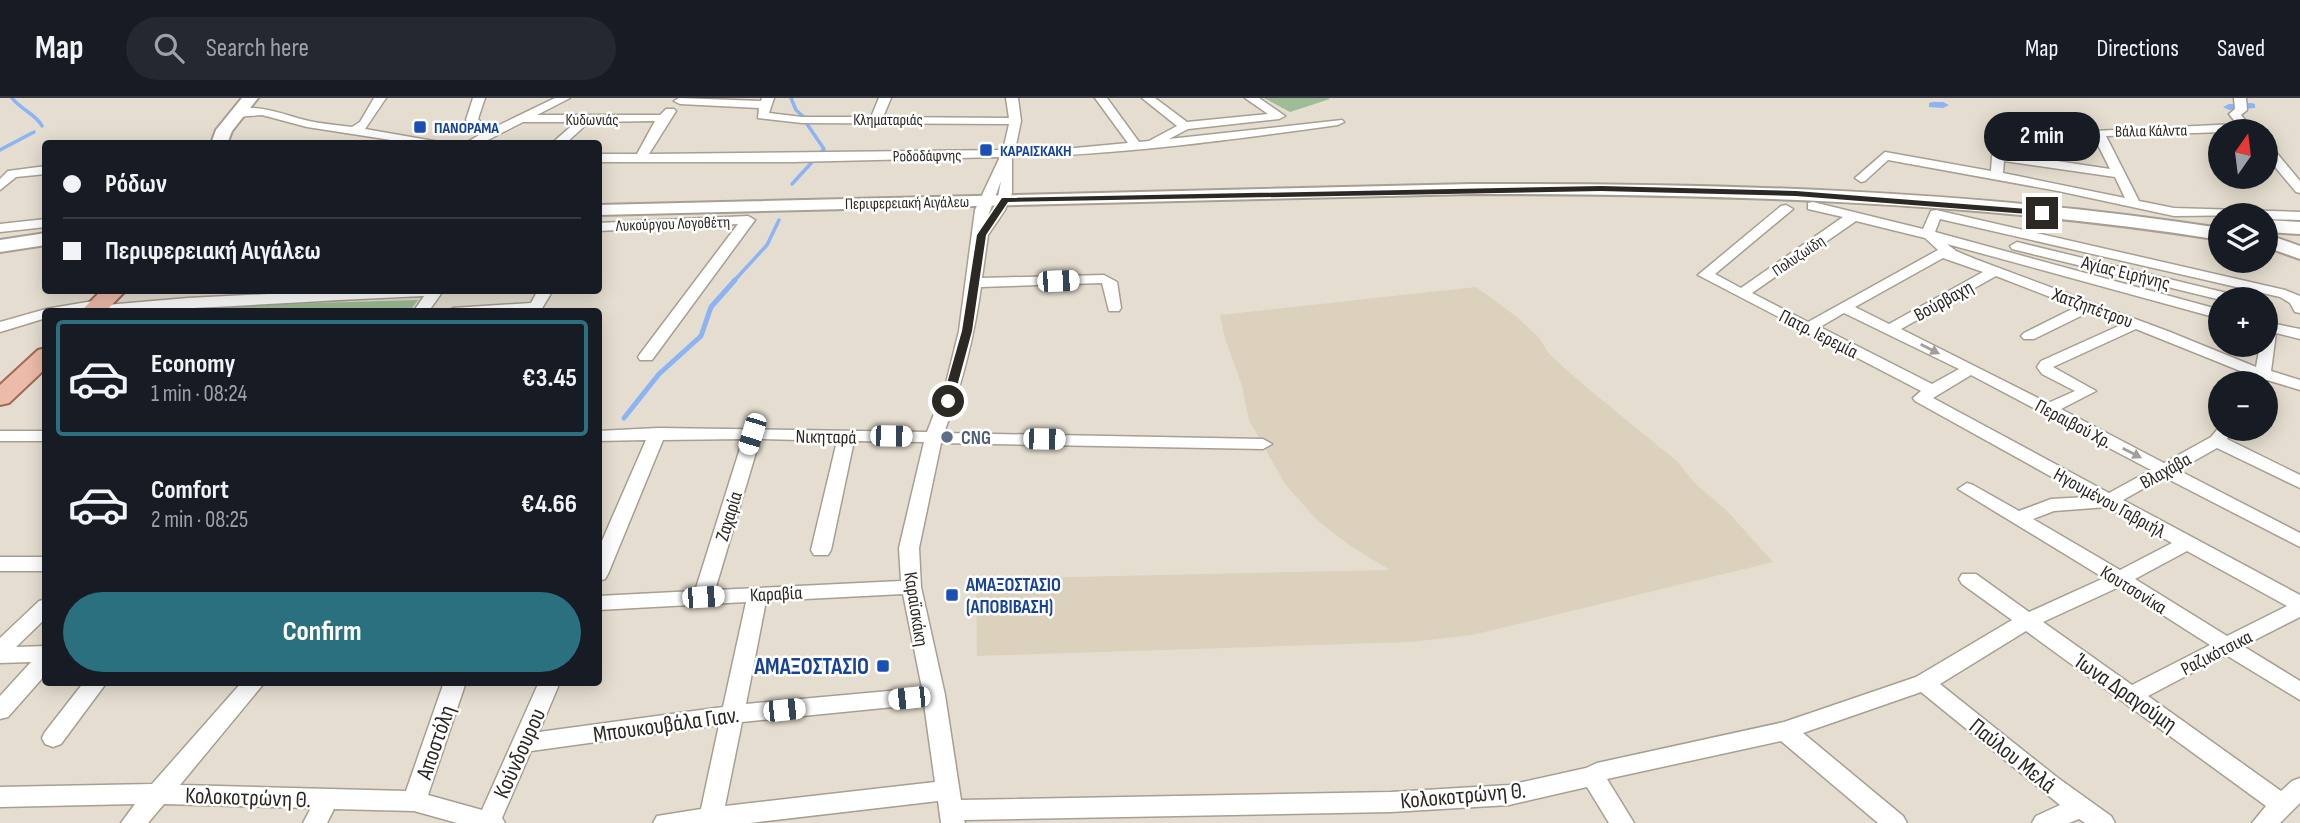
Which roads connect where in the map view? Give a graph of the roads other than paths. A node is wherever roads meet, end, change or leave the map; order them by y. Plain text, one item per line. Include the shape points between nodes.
1 (250, 98) edge
2 (380, 98) edge
3 (479, 98) edge
4 (564, 98) edge
5 (885, 98) edge
6 (1012, 98) edge
7 (1101, 98) edge
8 (1148, 98) edge
9 (1251, 98) edge
10 (681, 100) edge
11 (765, 106) edge
12 (235, 114) junction
13 (663, 118) junction
14 (520, 119) junction
15 (586, 119) junction
16 (876, 119) junction
17 (1015, 121) junction
18 (1338, 122) dead end
19 (1185, 125) junction
20 (2208, 130) edge
21 (487, 134) junction
22 (354, 137) edge
23 (220, 140) edge
24 (418, 140) edge
25 (477, 140) edge
26 (562, 140) edge
27 (1142, 146) junction
28 (602, 158) edge
29 (640, 159) junction
30 (1007, 159) junction
31 (2278, 162) edge
32 (42, 170) edge
33 (2117, 174) junction
34 (1997, 176) junction
35 (1861, 178) dead end
36 (0, 186) edge
37 (2300, 189) edge
38 (997, 196) junction
39 (602, 201) edge
40 (2135, 205) junction
41 (1813, 206) dead end
42 (1786, 209) dead end
43 (602, 210) edge
44 (1854, 216) junction
45 (2300, 216) edge
46 (42, 223) edge
47 (2208, 224) edge
48 (602, 227) edge
49 (0, 228) edge
50 (2208, 232) edge
51 (1927, 234) junction
52 (981, 235) junction
53 (42, 240) edge
54 (2017, 246) junction
55 (42, 248) edge
56 (7, 249) edge
57 (1951, 254) junction
58 (1996, 271) junction
59 (974, 283) junction
60 (2225, 287) edge
61 (2208, 293) edge
62 (368, 294) edge
63 (434, 294) edge
64 (544, 294) edge
65 (1741, 294) junction
66 (2278, 295) edge
67 (105, 300) edge
68 (2089, 306) junction
69 (70, 308) edge
70 (423, 308) edge
71 (525, 308) edge
72 (1114, 308) dead end
73 (1847, 309) junction
74 (2300, 309) edge
75 (2208, 311) edge
76 (42, 314) edge
77 (2136, 324) junction
78 (2278, 326) edge
79 (0, 327) edge
80 (1808, 328) junction
81 (1891, 329) junction
82 (2300, 334) edge
83 (2029, 336) dead end
84 (646, 357) dead end
85 (42, 359) edge
86 (1970, 369) junction
87 (2242, 371) edge
88 (2278, 382) edge
89 (2300, 385) edge
90 (1927, 394) junction
91 (0, 398) edge
92 (2048, 409) junction
93 (658, 433) junction
94 (752, 434) junction
95 (0, 436) edge
96 (42, 436) edge
97 (602, 436) edge
98 (847, 436) junction
99 (934, 437) junction
100 (2211, 441) edge
101 (2231, 441) edge
102 (1263, 444) dead end
103 (2165, 470) junction
104 (2300, 482) edge
105 (1967, 489) dead end
106 (2108, 501) junction
107 (2019, 518) junction
108 (2300, 541) edge
109 (2186, 543) junction
110 (821, 550) dead end
111 (0, 564) edge
112 (42, 564) edge
113 (602, 565) edge
114 (1969, 579) dead end
115 (2120, 579) junction
116 (911, 587) junction
117 (758, 593) junction
118 (703, 597) junction
119 (602, 603) edge
120 (2300, 606) edge
121 (42, 610) edge
122 (2026, 621) junction
123 (2226, 647) junction
124 (0, 653) edge
125 (42, 654) edge
126 (42, 664) edge
127 (1924, 683) junction
128 (94, 686) edge
129 (251, 686) edge
130 (455, 686) edge
131 (548, 686) edge
132 (2300, 692) edge
133 (934, 695) junction
134 (2131, 695) junction
135 (0, 711) edge
136 (734, 714) junction
137 (1785, 731) junction
138 (53, 738) dead end
139 (523, 743) junction
140 (1593, 776) junction
141 (156, 794) junction
142 (0, 797) edge
143 (2292, 797) edge
144 (327, 800) junction
145 (414, 801) junction
146 (951, 808) edge
147 (2080, 808) junction
148 (711, 820) edge
149 (132, 823) edge
150 (314, 823) edge
151 (490, 823) edge
152 (665, 823) edge
153 (1622, 823) edge
154 (1895, 823) edge
155 (2044, 823) edge
156 (2104, 823) edge
157 (2264, 823) edge

1 - 12 main road
2 - 22 street
3 - 21 street via 472,120
4 - 14 street
5 - 16 street
6 - 17 street
7 - 27 street
8 - 19 street
9 - 19 street via 1279,116
10 - 11 street, Κληματαριάς
10 - 13 street
11 - 16 street, Κληματαριάς via 802,120
12 - 22 street via 262,112
12 - 23 main road
13 - 15 street, Κυδωνιάς
13 - 29 street
14 - 15 street, Κυδωνιάς
14 - 21 street
15 - 26 street
16 - 17 street, Κληματαριάς
17 - 30 street
18 - 27 street, Ροδοδάφνης
19 - 27 street
20 - 33 street, Βάλια Κάλντα via 2102,131 2099,136
21 - 25 street
22 - 24 street via 370,133
27 - 30 street, Ροδοδάφνης
28 - 29 street, Ροδοδάφνης
29 - 30 street, Ροδοδάφνης
30 - 38 street
30 - 38 street
31 - 37 street
32 - 36 street via 12,174
33 - 34 street via 1998,156
33 - 40 street, Βάλια Κάλντα
34 - 35 street via 1885,156
34 - 40 street
38 - 39 main road, Περιφερειακή Αιγάλεω
38 - 43 main road, Περιφερειακή Αιγάλεω
38 - 47 main road, Περιφερειακή Αιγάλεω via 1466,180 1709,182 1942,195
38 - 50 main road, Περιφερειακή Αιγάλεω via 1727,190 1947,204
38 - 52 street
38 - 52 street, Καραϊσκάκη via 982,210
40 - 45 street via 2194,214
41 - 44 street
42 - 65 street, Πατρ. Ιερεμία via 1705,275
44 - 51 street
44 - 65 street, Πολυζωίδη
46 - 49 street
48 - 84 street, Λυκούργου Λογοθέτη via 748,220
51 - 54 street
51 - 54 street via 1936,214
51 - 57 street, Χατζηπέτρου
52 - 59 street, Καραϊσκάκη
53 - 56 main road
54 - 60 street
54 - 61 street, Αγίας Ειρήνης
54 - 75 street
55 - 56 main road
57 - 58 street, Χατζηπέτρου
57 - 73 street via 1926,261
58 - 68 street, Χατζηπέτρου
58 - 81 street, Βούρβαχη
59 - 72 street via 1104,279 1110,282
59 - 99 street, Καραϊσκάκη via 959,367
62 - 67 street via 188,302
63 - 70 street
64 - 71 street via 536,307
65 - 80 street, Πατρ. Ιερεμία
66 - 74 street via 2292,296
67 - 69 street
68 - 77 street, Χατζηπέτρου
68 - 83 street
73 - 80 street
73 - 81 street, Περαιβού Χρ.
76 - 79 street
77 - 87 street, Χατζηπέτρου
77 - 92 street via 2047,364 2048,371 2088,391
78 - 82 street
80 - 90 street, Πατρ. Ιερεμία
81 -> 86 street, Περαιβού Χρ.
85 - 91 main road
86 - 90 street
86 - 92 street, Περαιβού Χρ.
88 - 89 street, Χατζηπέτρου
90 - 106 street, Ηγουμένου Γαβριήλ
92 -> 103 street, Περαιβού Χρ.
93 - 94 street, Νικηταρά
93 - 97 street, Νικηταρά
93 - 113 street
94 - 98 street, Νικηταρά
94 - 118 street, Ζαχαρία
95 - 96 street
98 - 99 street, Νικηταρά
98 - 110 street
99 - 102 street, Νικηταρά
99 - 116 street, Καραϊσκάκη via 909,548
100 - 103 street, Βλαχάβα
101 - 104 street
103 - 106 street, Βλαχάβα
103 - 108 street, Περαιβού Χρ.
105 - 107 street, Κουτσονίκα
106 - 107 street, Βλαχάβα via 2051,505
106 - 109 street, Ηγουμένου Γαβριήλ
107 - 115 street, Κουτσονίκα
109 - 115 street, Κολοκοτρώνη Θ.
109 - 120 street, Ηγουμένου Γαβριήλ
111 - 112 street
114 - 122 street, Ίωνα Δραγούμη
115 - 122 street, Κολοκοτρώνη Θ.
115 - 123 street, Κουτσονίκα
116 - 117 street, Καραβία
116 - 133 street, Καραϊσκάκη
117 - 118 street, Καραβία
117 - 136 street
118 - 119 street, Καραβία
120 - 123 street, Ραζικότσικα
121 - 124 street
122 - 127 street, Κολοκοτρώνη Θ.
122 - 134 street, Ίωνα Δραγούμη
123 - 132 street, Κουτσονίκα
123 - 134 street, Ραζικότσικα
124 - 125 street
126 - 135 street
127 - 137 street, Κολοκοτρώνη Θ.
127 - 147 street, Παύλου Μελά
128 - 138 street
129 - 141 street
130 - 145 street, Αποστόλη
131 - 139 street, Κούνδουρου
133 - 136 street, Μπουκουβάλα Γιαν.
133 - 146 street, Καραϊσκάκη
134 - 143 street, Ίωνα Δραγούμη
136 - 139 street, Μπουκουβάλα Γιαν.
136 - 148 street
137 - 140 street, Κολοκοτρώνη Θ.
137 - 154 street
139 - 151 street, Κούνδουρου
140 - 146 street, Κολοκοτρώνη Θ. via 1509,795 1391,802
140 - 153 street
141 - 142 street, Κολοκοτρώνη Θ.
141 - 144 street, Κολοκοτρώνη Θ.
141 - 149 street
143 - 157 street
144 - 145 street, Κολοκοτρώνη Θ.
144 - 150 street
145 - 151 street, Κολοκοτρώνη Θ.
146 - 148 street, Κολοκοτρώνη Θ.
147 - 155 street
147 - 156 street, Παύλου Μελά
148 - 152 street, Κολοκοτρώνη Θ.

